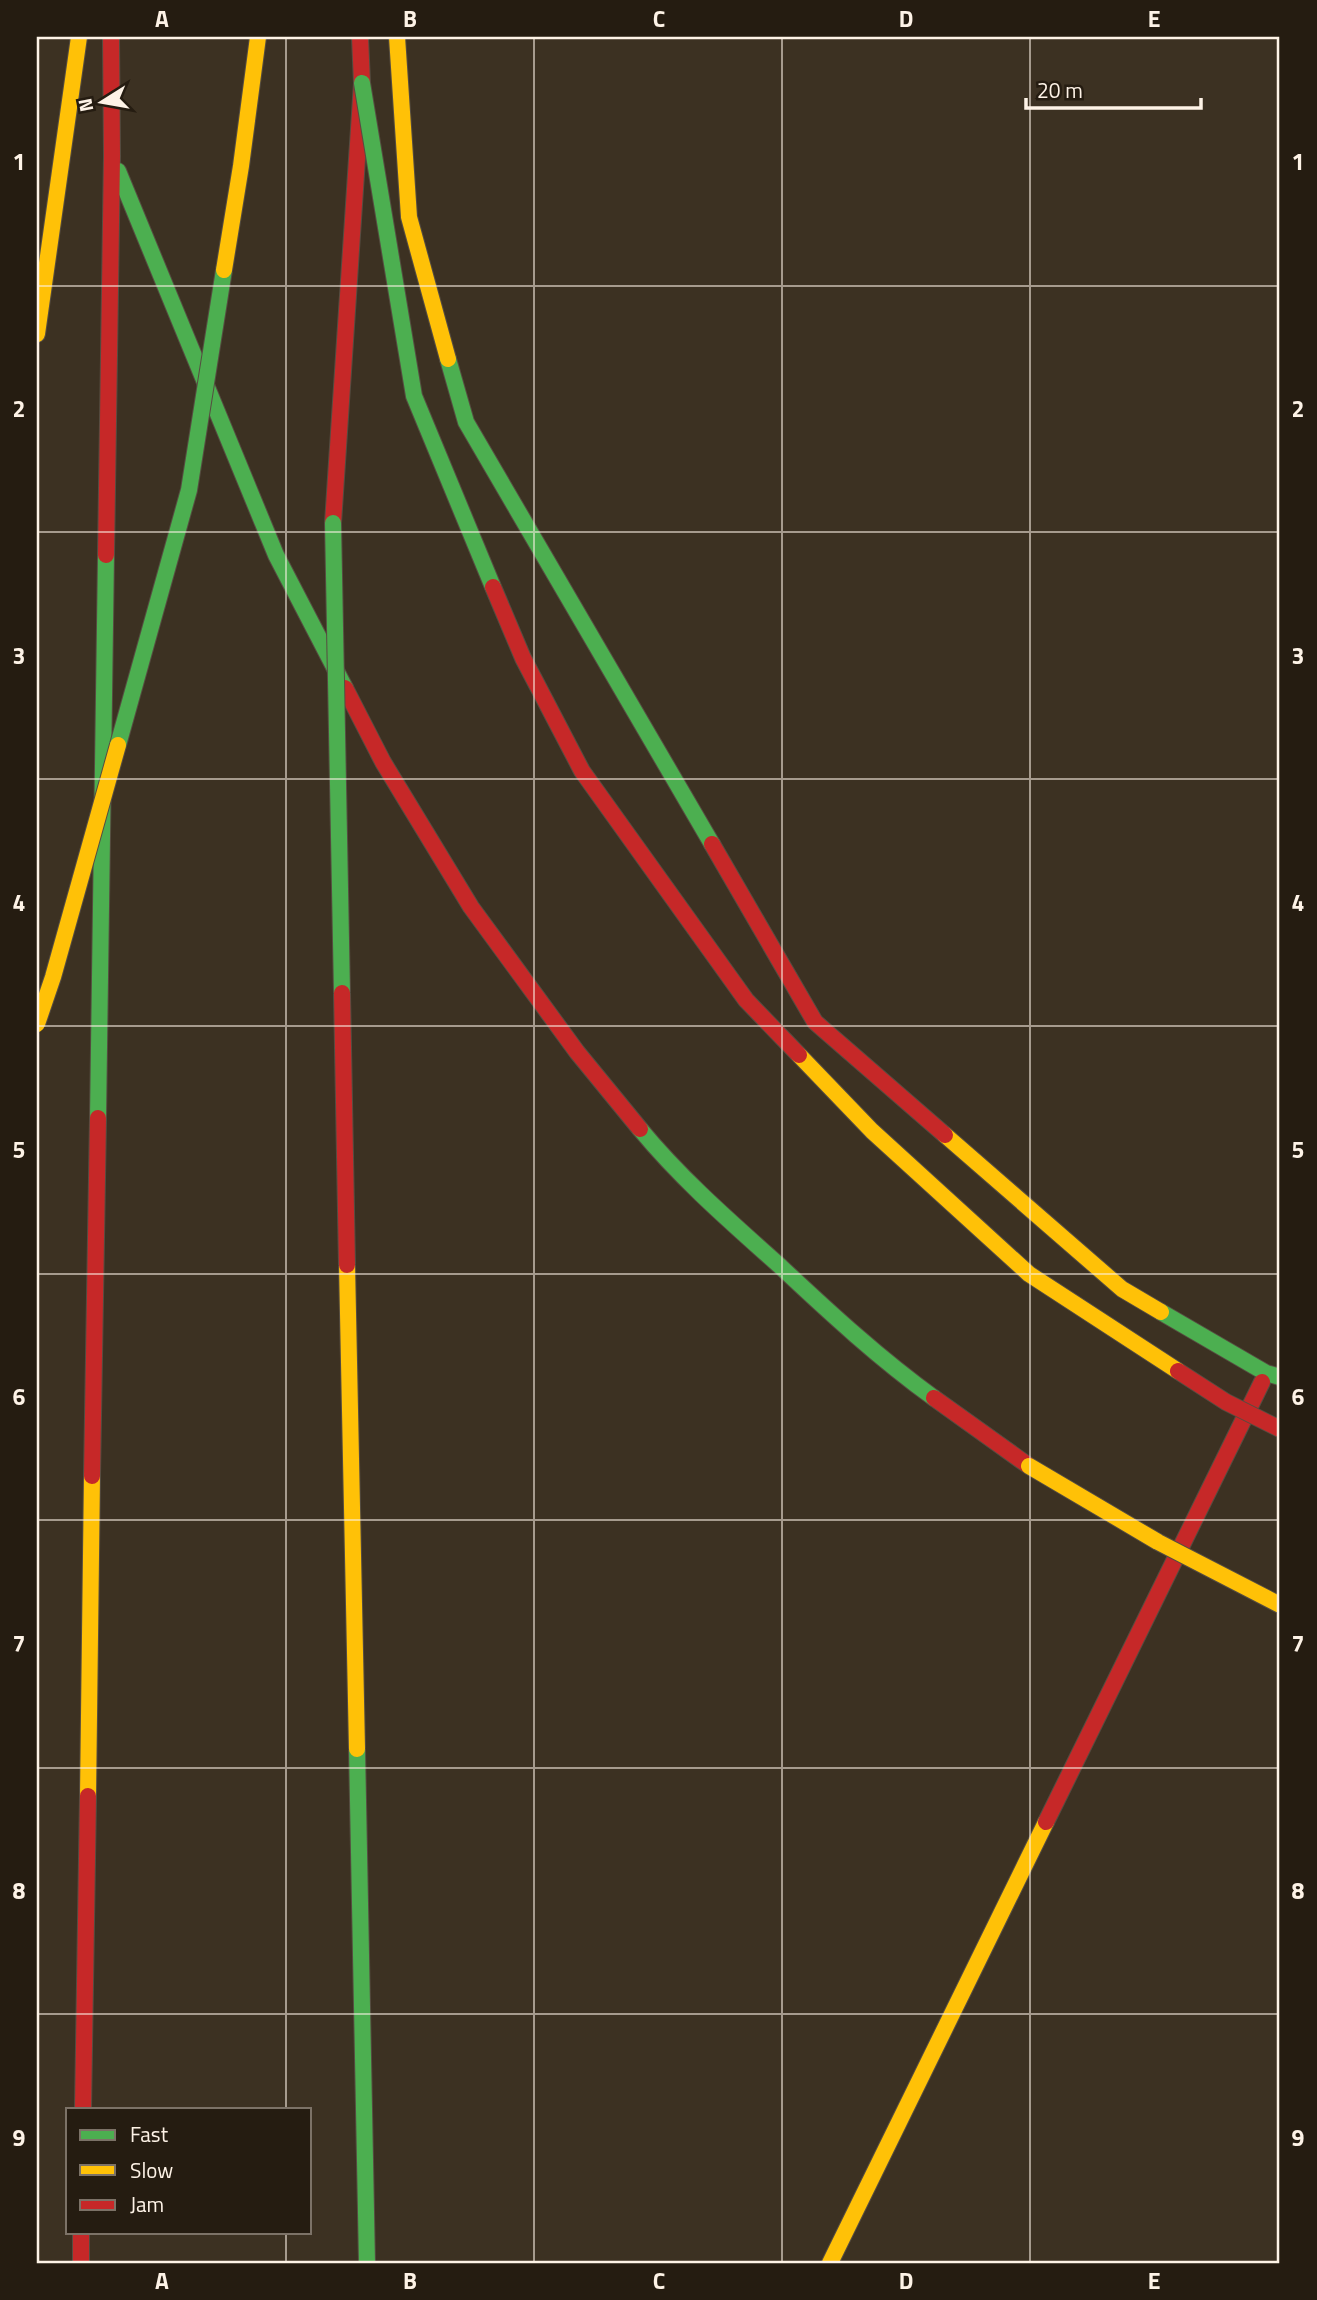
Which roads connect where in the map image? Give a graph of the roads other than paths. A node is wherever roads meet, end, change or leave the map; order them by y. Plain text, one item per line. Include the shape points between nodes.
1 (79, 37) edge
2 (111, 37) edge
3 (258, 37) edge
4 (360, 37) edge
5 (397, 37) edge
6 (362, 83) junction
7 (111, 156) junction
8 (37, 334) edge
9 (37, 1024) edge
10 (1273, 1375) edge
11 (1280, 1429) edge
12 (1280, 1605) edge
13 (83, 2108) edge
14 (81, 2234) edge
15 (81, 2263) edge
16 (366, 2263) edge
17 (830, 2263) edge

1 - 8 main road
2 - 7 main road
3 - 9 main road, bridge via 189,490
4 - 6 main road
5 - 10 main road via 409,217 467,422 815,1022 1122,1289
6 - 11 main road, bridge via 414,396 523,658 582,771 746,1000 872,1131 1029,1274 1226,1402
6 - 16 main road, bridge via 333,523
7 - 12 main road, bridge via 276,555 383,762 471,907 577,1052 655,1147 744,1234 917,1386 1029,1466 1158,1542
7 - 13 main road
10 - 17 main road
14 - 15 main road

